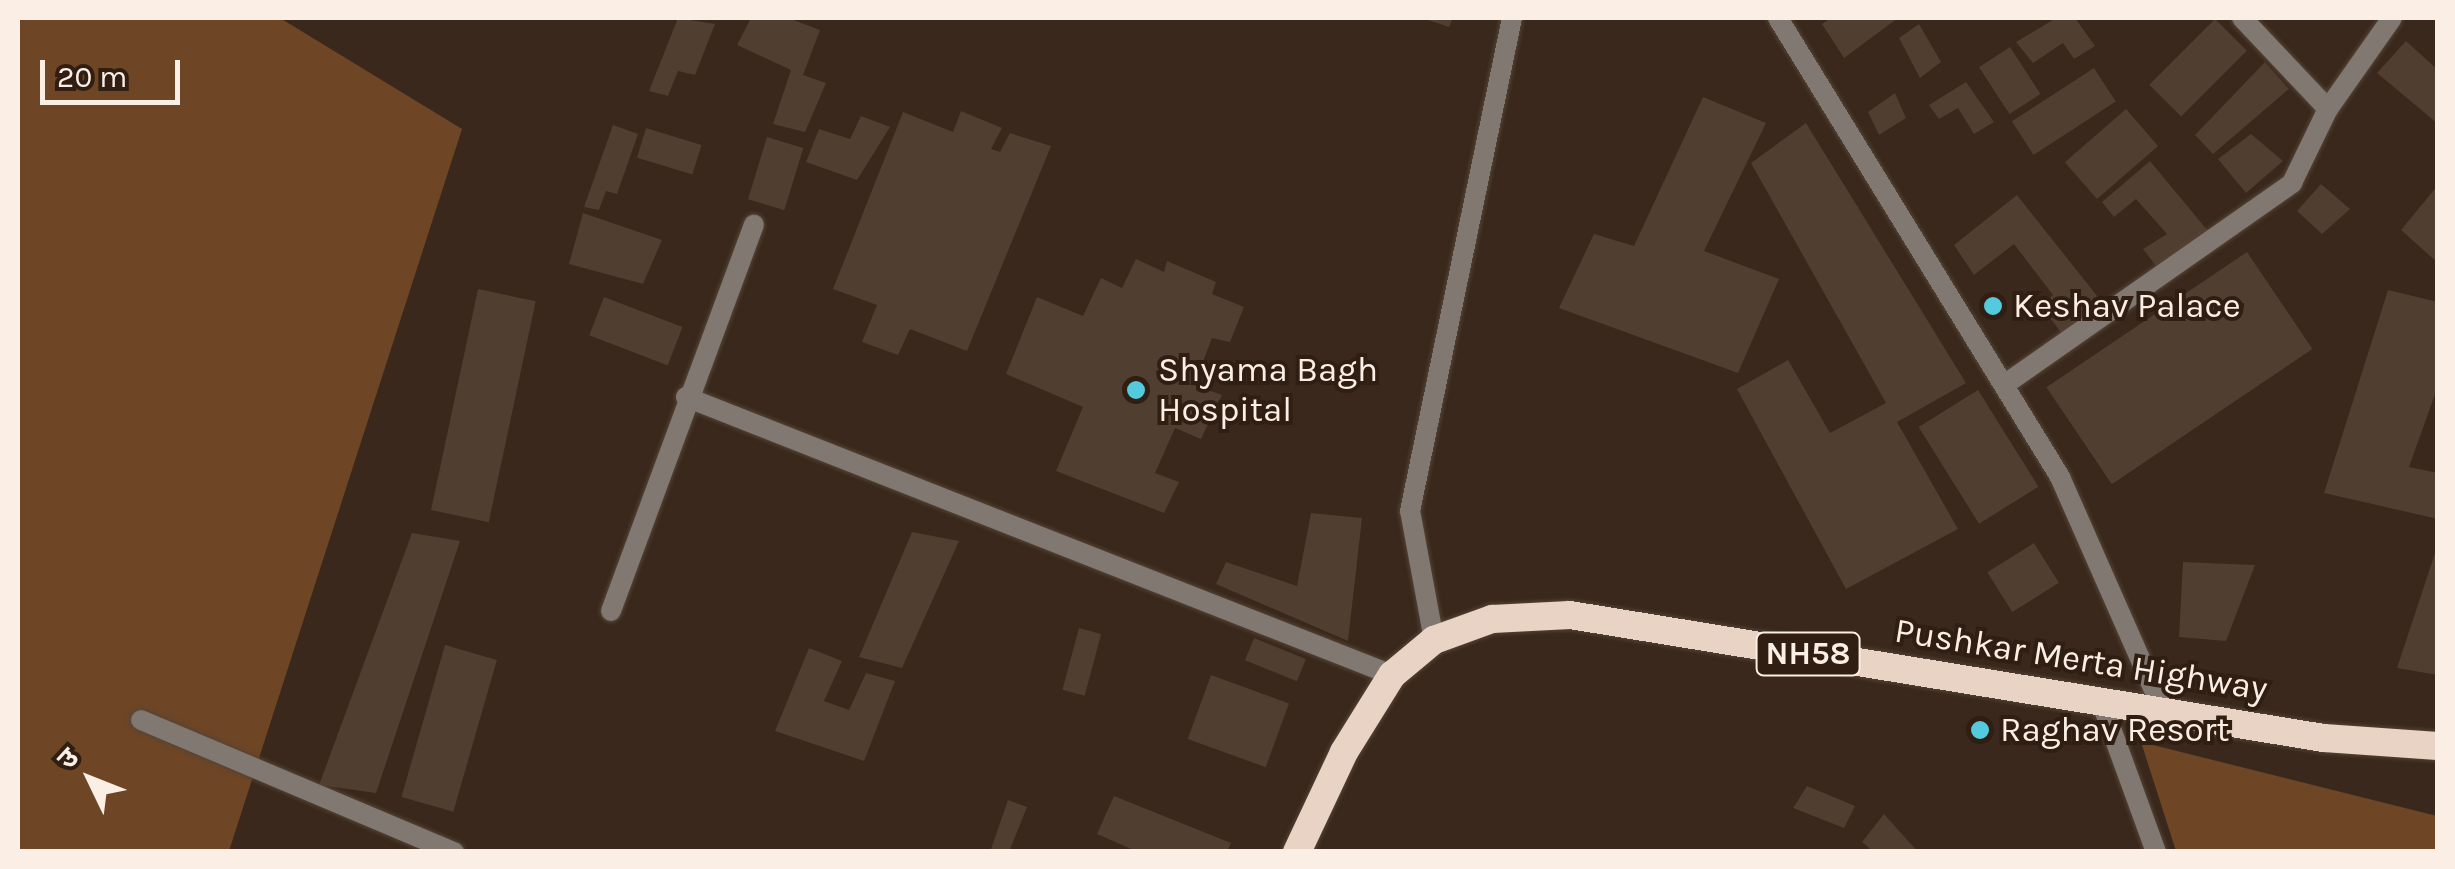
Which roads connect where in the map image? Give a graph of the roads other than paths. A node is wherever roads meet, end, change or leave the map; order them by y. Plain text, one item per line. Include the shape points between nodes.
1 (1512, 18) edge
2 (1778, 18) edge
3 (2242, 18) edge
4 (2392, 18) edge
5 (2328, 109) junction
6 (754, 225) dead end
7 (2004, 385) junction
8 (686, 397) junction
9 (611, 611) dead end
10 (1434, 640) junction
11 (1392, 676) junction
12 (2101, 701) junction
13 (2163, 711) junction
14 (141, 720) dead end
15 (2438, 746) edge
16 (454, 852) edge
17 (1297, 852) edge
18 (2156, 852) edge

1 - 10 street via 1410,511
2 - 7 street
3 - 5 street
4 - 5 street
5 - 7 street via 2292,183
6 - 8 street
7 - 13 street via 2060,477
8 - 9 street
8 - 11 street
10 - 11 highway, Pushkar Merta Highway / NH58
10 - 12 highway, Pushkar Merta Highway / NH58 via 1492,619 1570,616
11 - 17 highway, Pushkar Merta Highway / NH58 via 1344,752
12 - 13 highway, Pushkar Merta Highway / NH58
12 - 18 street
13 - 15 highway, Pushkar Merta Highway / NH58 via 2324,738
14 - 16 street

